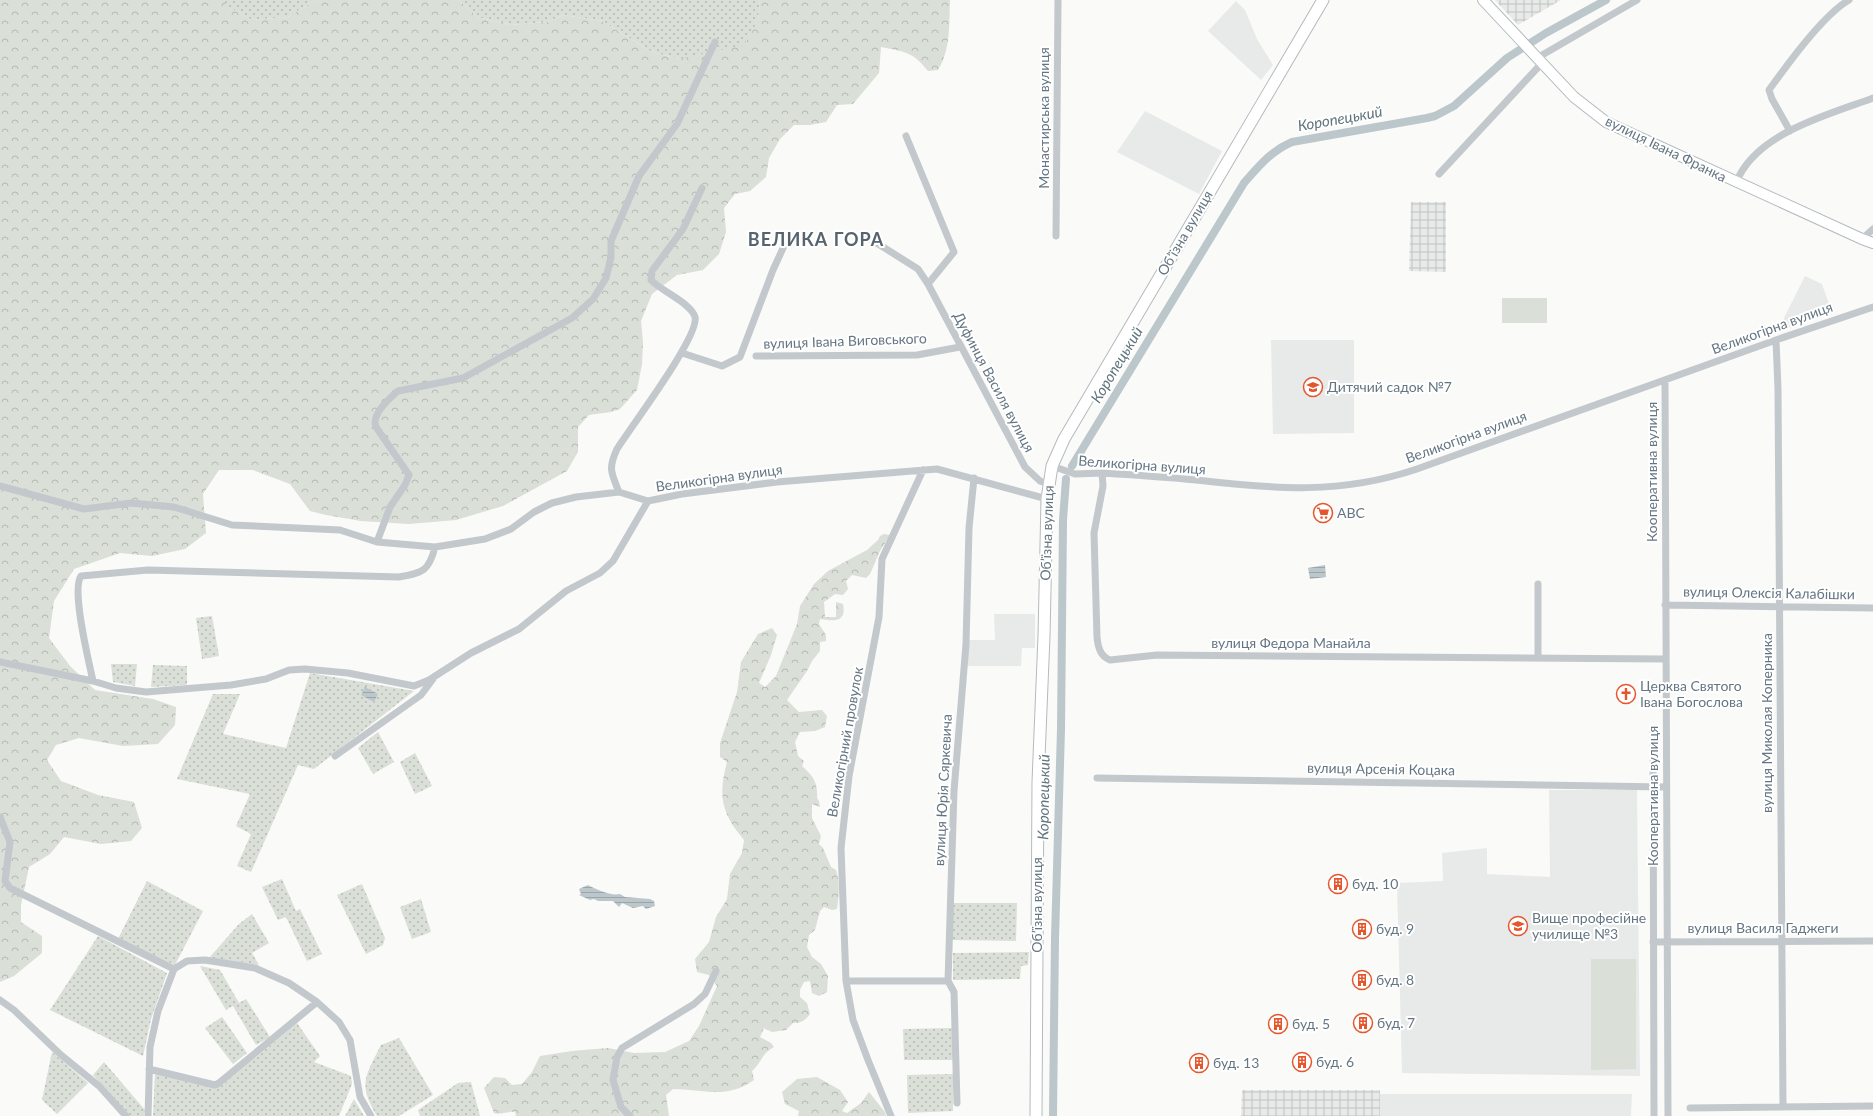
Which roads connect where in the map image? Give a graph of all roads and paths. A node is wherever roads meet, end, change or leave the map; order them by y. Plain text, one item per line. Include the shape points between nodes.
1 (1058, 0) edge
2 (1323, 0) edge
3 (1483, 0) edge
4 (1637, 0) edge
5 (1849, 0) edge
6 (715, 42) dead end
7 (1537, 58) junction
8 (1873, 98) edge
9 (1790, 131) junction
10 (906, 136) dead end
11 (1439, 174) dead end
12 (1736, 182) junction
13 (702, 188) dead end
14 (1873, 229) edge
15 (789, 235) dead end
16 (864, 235) dead end
17 (1056, 236) dead end
18 (1862, 239) junction
19 (1873, 243) edge
20 (1873, 248) edge
21 (928, 284) junction
22 (1873, 307) edge
23 (1776, 340) junction
24 (960, 347) junction
25 (682, 353) junction
26 (756, 356) dead end
27 (1665, 381) junction
28 (1052, 466) junction
29 (923, 470) junction
30 (1102, 472) junction
31 (974, 478) junction
32 (1048, 484) junction
33 (0, 486) edge
34 (619, 492) junction
35 (1047, 499) junction
36 (648, 501) junction
37 (377, 542) junction
38 (435, 547) junction
39 (1538, 584) dead end
40 (1665, 605) junction
41 (1779, 606) junction
42 (1873, 608) edge
43 (1538, 658) junction
44 (1665, 659) junction
45 (0, 662) edge
46 (436, 675) junction
47 (93, 681) junction
48 (1653, 731) dead end
49 (336, 756) dead end
50 (1097, 778) dead end
51 (1653, 787) junction
52 (1666, 787) junction
53 (0, 817) edge
54 (1667, 941) junction
55 (1873, 941) edge
56 (1653, 942) junction
57 (1781, 942) junction
58 (174, 969) junction
59 (716, 971) dead end
60 (846, 981) junction
61 (948, 981) junction
62 (0, 1000) edge
63 (317, 1002) junction
64 (149, 1069) junction
65 (957, 1103) dead end
66 (1783, 1106) junction
67 (1873, 1106) edge
68 (1690, 1108) dead end
69 (126, 1116) edge
70 (148, 1116) edge
71 (371, 1116) edge
72 (630, 1116) edge
73 (891, 1116) edge
74 (1036, 1116) edge
75 (1654, 1116) edge
76 (1668, 1116) edge

1 - 17 street, Монастирська вулиця
2 - 28 main road, Обʼїзна вулиця via 1064,439
3 - 7 main road, вулиця Івана Франка
4 - 7 street
5 - 9 street via 1840,5 1819,27 1769,90
6 - 37 street via 677,124 639,176 611,241 606,278 593,299 572,318 464,378 398,391 376,416 376,427 409,475 390,507
7 - 11 street
7 - 12 main road, вулиця Івана Франка via 1582,104 1606,122
8 - 9 street
9 - 12 street via 1759,150 1746,162
10 - 21 street via 954,252
12 - 18 main road, вулиця Івана Франка
13 - 25 street via 683,229 652,271 651,280 688,307 695,316 695,327
14 - 18 street
15 - 25 street via 740,357 722,366
16 - 21 street, Дуфинця Василя вулиця via 918,269
18 - 19 main road, вулиця Івана Франка
18 - 20 main road, вулиця Івана Франка
21 - 24 street, Дуфинця Василя вулиця
22 - 23 street, Великогірна вулиця
23 - 27 street, Великогірна вулиця
23 - 41 street, вулиця Миколая Коперника
24 - 26 street, вулиця Івана Виговського via 917,354
24 - 32 street, Дуфинця Василя вулиця via 1025,467 1040,481
25 - 34 street via 617,449 611,462 610,472
27 - 30 street, Великогірна вулиця via 1418,469 1380,480 1326,487 1266,488
27 - 40 street, Кооперативна вулиця
28 - 30 street, Великогірна вулиця via 1076,474
28 - 32 main road, Обʼїзна вулиця
29 - 31 street, Великогірна вулиця via 937,468
29 - 36 street, Великогірна вулиця via 777,482
29 - 60 street, Великогірний провулок via 882,559 879,617 849,776 841,848
30 - 43 street, вулиця Федора Манайла via 1103,486 1094,533 1097,637 1104,657 1110,660 1157,655
31 - 35 street, Великогірна вулиця
31 - 61 street, вулиця Юрія Сяркевича via 969,528 966,644 954,791
32 - 35 main road, Обʼїзна вулиця
33 - 37 street via 84,508 131,503 174,507 232,525 340,530
34 - 36 street
34 - 38 street via 576,497 552,503 505,532 485,539
35 - 74 main road, Обʼїзна вулиця via 1038,782
36 - 46 street, Великогірна вулиця via 613,561 600,573 566,591 519,629 471,653
37 - 38 street
38 - 47 street via 431,562 427,566 418,573 399,577 148,570 80,576 77,596
39 - 43 street
40 - 41 street, вулиця Олексія Калабішки
40 - 44 street, Кооперативна вулиця
41 - 42 street, вулиця Олексія Калабішки
41 - 57 street, вулиця Миколая Коперника
43 - 44 street, вулиця Федора Манайла
44 - 52 street, Кооперативна вулиця
45 - 47 street
46 - 47 street via 414,686 348,673 305,669 289,670 266,679 231,685 146,692 116,688
46 - 49 street via 421,694
48 - 51 street, Кооперативна вулиця
50 - 51 street, вулиця Арсенія Коцака
51 - 52 street, вулиця Арсенія Коцака
51 - 56 street, Кооперативна вулиця
52 - 54 street, Кооперативна вулиця
53 - 58 street via 10,842 5,881 10,888
54 - 56 street, вулиця Василя Гаджеги
54 - 57 street, вулиця Василя Гаджеги
54 - 76 street, Кооперативна вулиця
55 - 57 street, вулиця Василя Гаджеги
56 - 75 street, Кооперативна вулиця
57 - 66 street, вулиця Миколая Коперника
58 - 63 street via 187,961 205,960 255,968 289,983
58 - 64 street via 158,1011 150,1047
59 - 72 street via 704,994 694,1004 622,1048 617,1058 613,1080 621,1107
60 - 61 street
60 - 73 street, Великогірний провулок via 853,1020
61 - 65 street, вулиця Юрія Сяркевича via 954,992
62 - 69 street via 99,1086
63 - 64 street via 214,1085
63 - 71 street via 339,1022 350,1040 360,1098
64 - 70 street
66 - 67 street
66 - 68 street

